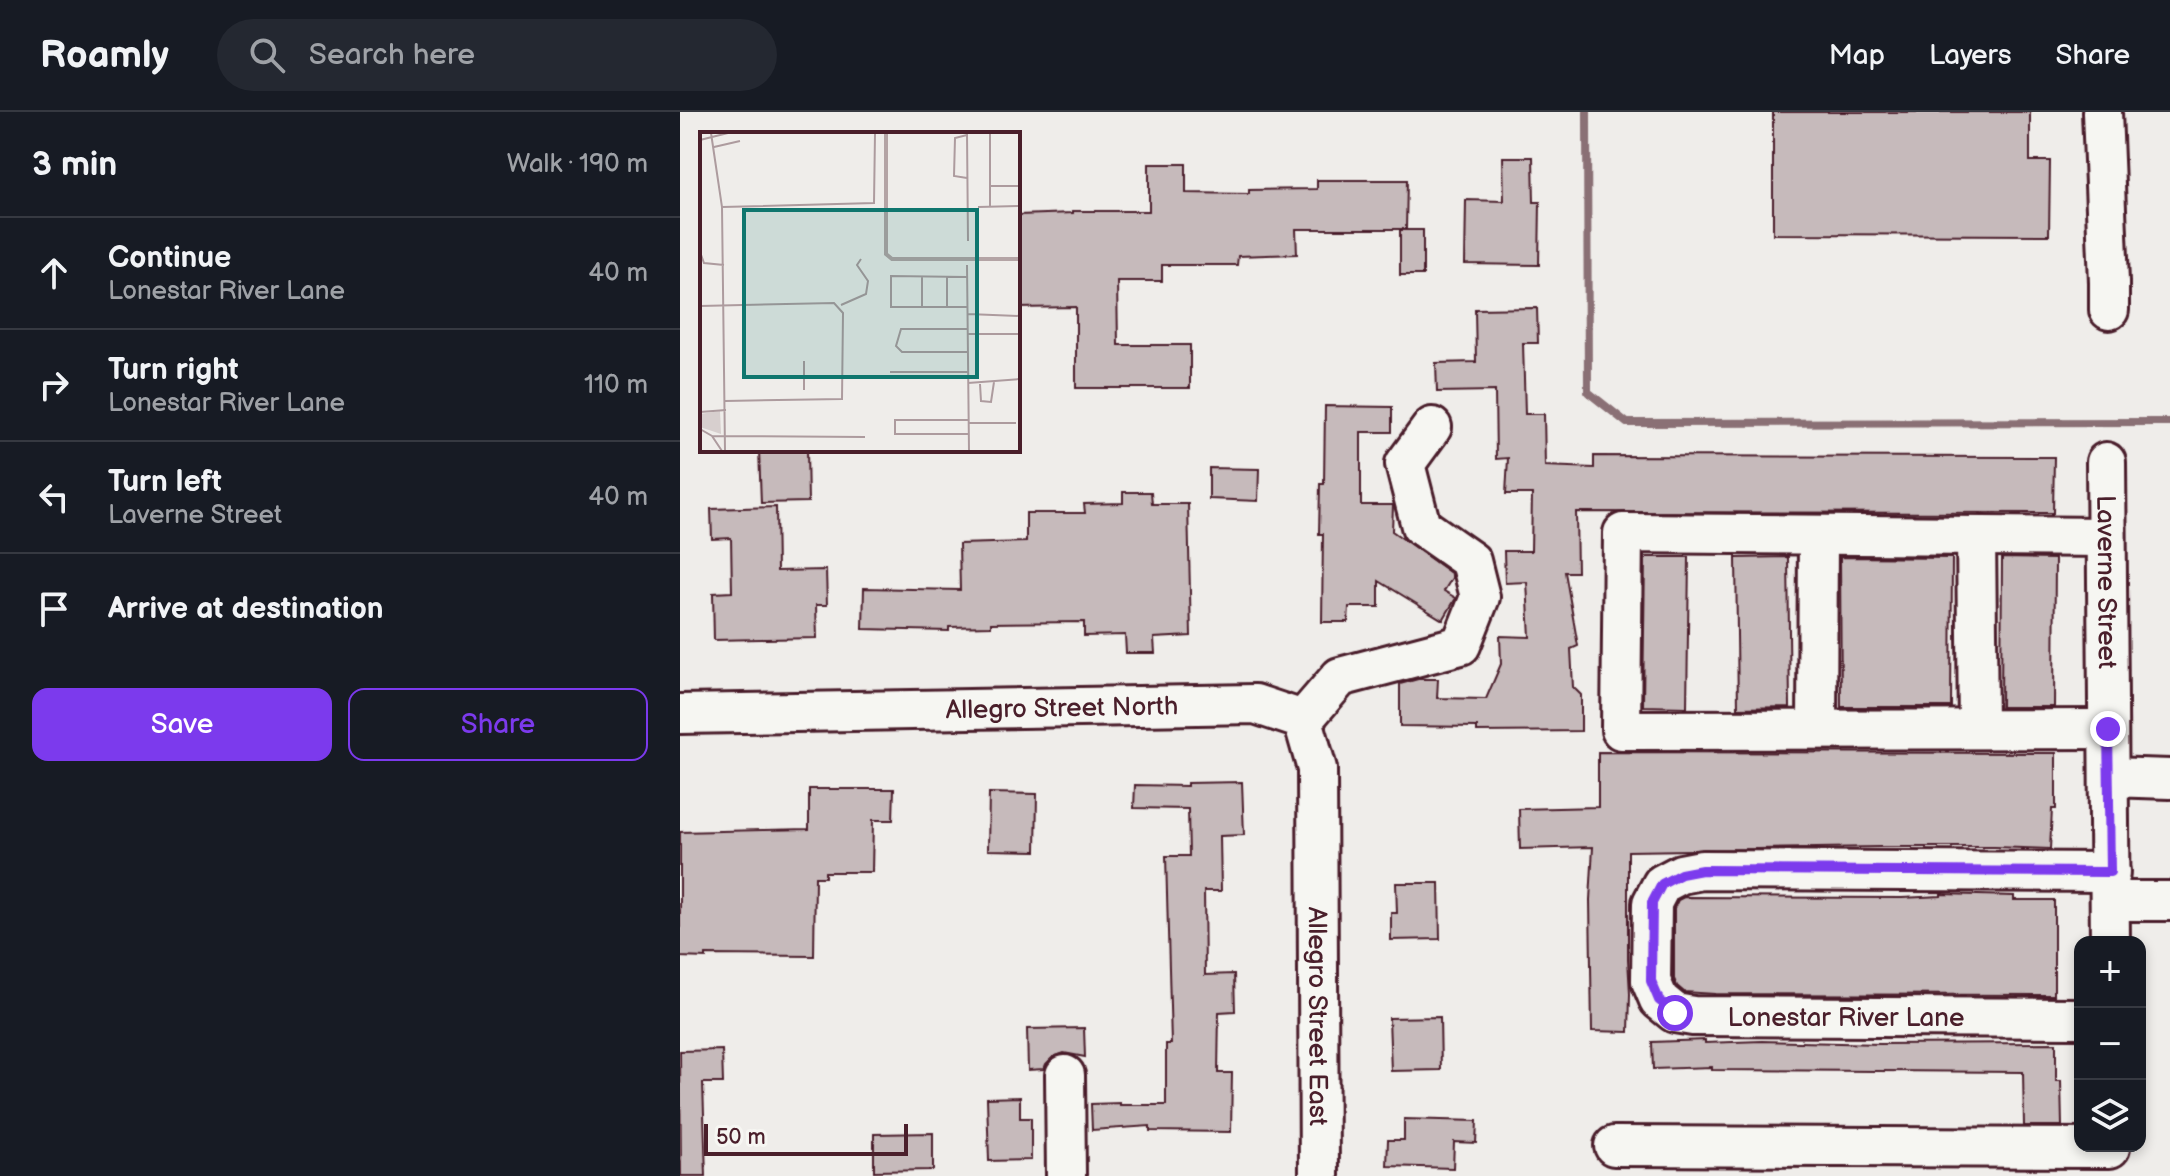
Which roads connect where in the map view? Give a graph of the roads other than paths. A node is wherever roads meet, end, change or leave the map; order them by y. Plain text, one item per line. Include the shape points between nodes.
1 (2102, 112) edge
2 (2109, 310) dead end
3 (1432, 427) dead end
4 (2106, 462) dead end
5 (1818, 535) junction
6 (1976, 537) junction
7 (2106, 537) junction
8 (680, 714) edge
9 (1303, 720) junction
10 (1817, 729) junction
11 (1978, 729) junction
12 (2108, 729) junction
13 (2109, 777) junction
14 (2170, 779) edge
15 (2110, 886) junction
16 (2170, 901) edge
17 (2110, 936) edge
18 (2074, 1018) edge
19 (1065, 1075) dead end
20 (1614, 1146) dead end
21 (2110, 1157) edge
22 (1066, 1176) edge
23 (1319, 1176) edge

1 - 2 street
3 - 9 street via 1405,464 1421,526 1471,561 1480,597 1461,645 1340,677
4 - 7 street, Laverne Street
5 - 6 street
5 - 10 street
5 - 10 street via 1623,533 1621,715 1621,730
6 - 7 street
6 - 11 street
7 - 12 street, Laverne Street
8 - 9 street, Allegro Street North via 1255,704
9 - 23 street, Allegro Street East via 1317,769
10 - 11 street
11 - 12 street
12 - 13 street, Laverne Street
13 - 14 street
13 - 15 street, Laverne Street
15 - 16 street
15 - 17 street, Laverne Street
15 - 18 street, Lonestar River Lane via 1702,870 1662,884 1652,903 1651,981 1659,1000 1675,1013
19 - 22 street
20 - 21 street

